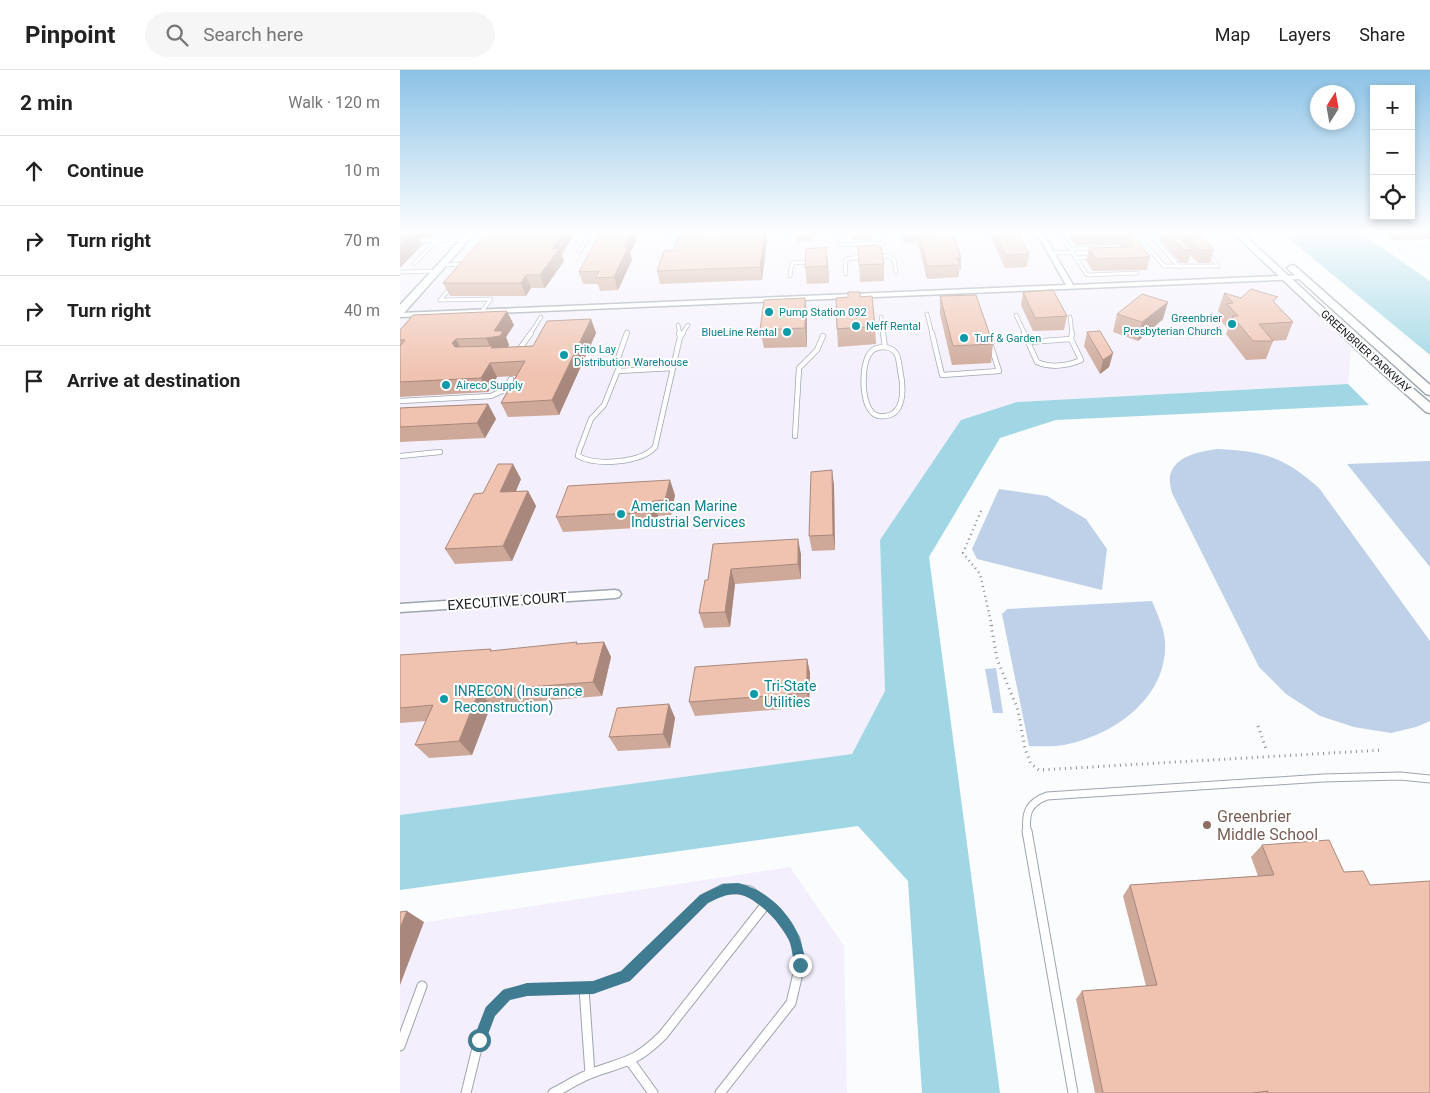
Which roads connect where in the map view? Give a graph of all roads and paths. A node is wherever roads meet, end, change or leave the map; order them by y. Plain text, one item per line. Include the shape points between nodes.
1 (458, 279) edge
2 (429, 280) edge
3 (1067, 280) edge
4 (1244, 280) edge
5 (1288, 280) edge
6 (1304, 280) edge
7 (1071, 287) junction
8 (482, 311) junction
9 (400, 313) edge
10 (927, 314) dead end
11 (1016, 315) dead end
12 (881, 317) dead end
13 (1070, 317) dead end
14 (541, 318) dead end
15 (678, 325) dead end
16 (688, 325) dead end
17 (627, 332) dead end
18 (823, 336) dead end
19 (680, 337) junction
20 (988, 338) edge
21 (1071, 339) junction
22 (1028, 342) junction
23 (885, 347) junction
24 (512, 353) edge
25 (673, 368) junction
26 (618, 371) junction
27 (511, 379) dead end
28 (1430, 391) edge
29 (400, 401) edge
30 (1430, 409) edge
31 (795, 436) dead end
32 (440, 452) dead end
33 (400, 456) edge
34 (981, 511) dead end
35 (615, 594) dead end
36 (400, 608) edge
37 (1258, 726) dead end
38 (1383, 750) dead end
39 (1267, 752) dead end
40 (1430, 779) edge
41 (766, 904) junction
42 (422, 986) dead end
43 (584, 988) junction
44 (400, 1046) edge
45 (630, 1060) junction
46 (590, 1074) junction
47 (466, 1093) edge
48 (553, 1093) edge
49 (653, 1093) edge
50 (720, 1093) edge
51 (1073, 1093) edge

1 - 8 lane via 440,300 491,299
2 - 9 main road
3 - 7 street
4 - 7 street
5 - 30 main road, GREENBRIER PARKWAY
6 - 28 main road, GREENBRIER PARKWAY
7 - 8 street
8 - 9 street
10 - 20 lane via 942,374 999,372
11 - 22 lane
12 - 23 lane
13 - 21 lane
14 - 24 lane via 524,346
15 - 19 lane
16 - 19 lane
17 - 26 lane via 618,358
18 - 31 lane via 817,350 799,368
19 - 25 lane
21 - 22 lane
21 - 22 lane via 1081,358 1076,363 1039,364
23 - 23 lane via 897,354 903,399 899,410 892,416 874,415 866,402 864,360 872,350
25 - 26 lane
25 - 26 lane via 651,453 633,459 582,460 578,456 579,451 591,419 604,405
27 - 29 lane via 504,390 491,396
32 - 33 lane
34 - 38 path via 963,553 980,574 997,659 1018,710 1025,749 1031,764 1039,770
35 - 36 street, EXECUTIVE COURT
37 - 39 path
40 - 51 lane via 1400,776 1323,778 1047,796 1028,807 1028,836
41 - 43 lane via 750,892 723,889 704,899 625,976 593,988
41 - 45 lane via 663,1035 645,1052
41 - 50 lane via 777,912 795,939 800,965 791,1004
42 - 44 lane
43 - 46 lane
43 - 47 lane via 507,994 490,1012 479,1040
45 - 46 lane
45 - 49 lane
46 - 48 lane

